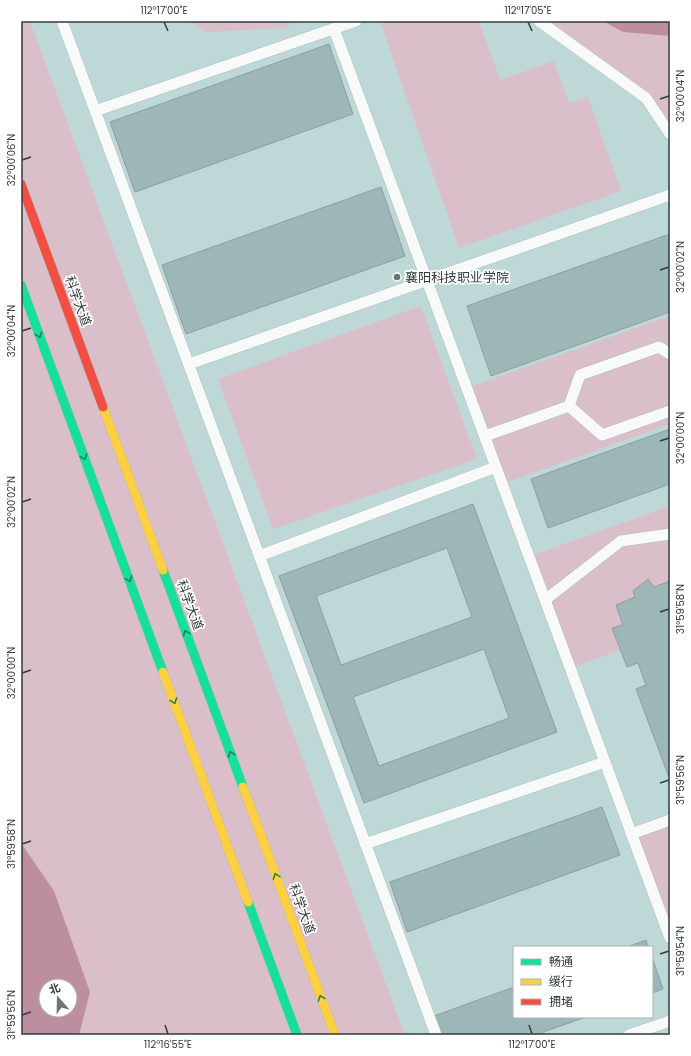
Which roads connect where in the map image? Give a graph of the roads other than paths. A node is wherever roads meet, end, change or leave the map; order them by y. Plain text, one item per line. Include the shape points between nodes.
1 (62, 21) edge
2 (356, 21) edge
3 (539, 21) edge
4 (334, 29) junction
5 (95, 111) junction
6 (670, 134) edge
7 (21, 184) edge
8 (670, 195) edge
9 (427, 280) junction
10 (21, 285) edge
11 (670, 354) edge
12 (189, 364) junction
13 (569, 406) junction
14 (670, 411) edge
15 (485, 436) junction
16 (496, 467) junction
17 (670, 534) edge
18 (259, 556) junction
19 (545, 600) junction
20 (605, 762) junction
21 (670, 820) edge
22 (632, 834) junction
23 (365, 844) junction
24 (670, 938) edge
25 (670, 1021) edge
26 (297, 1035) edge
27 (335, 1035) edge
28 (436, 1035) edge
29 (630, 1035) edge

1 - 5 lane
2 - 4 lane
3 - 6 lane via 646,98
4 - 5 lane
4 - 9 lane
5 - 12 lane
27 -> 7 main road, 科学大道
8 - 9 lane
9 - 12 lane
9 - 15 lane
10 -> 26 main road
11 - 13 lane via 659,347 580,375
12 - 18 lane
13 - 14 lane via 602,435
13 - 15 lane
15 - 16 lane
16 - 18 lane
16 - 19 lane
17 - 19 lane via 621,541
18 - 23 lane
19 - 20 lane
20 - 22 lane
20 - 23 lane
21 - 22 lane
22 - 24 lane
23 - 28 lane
25 - 29 lane

